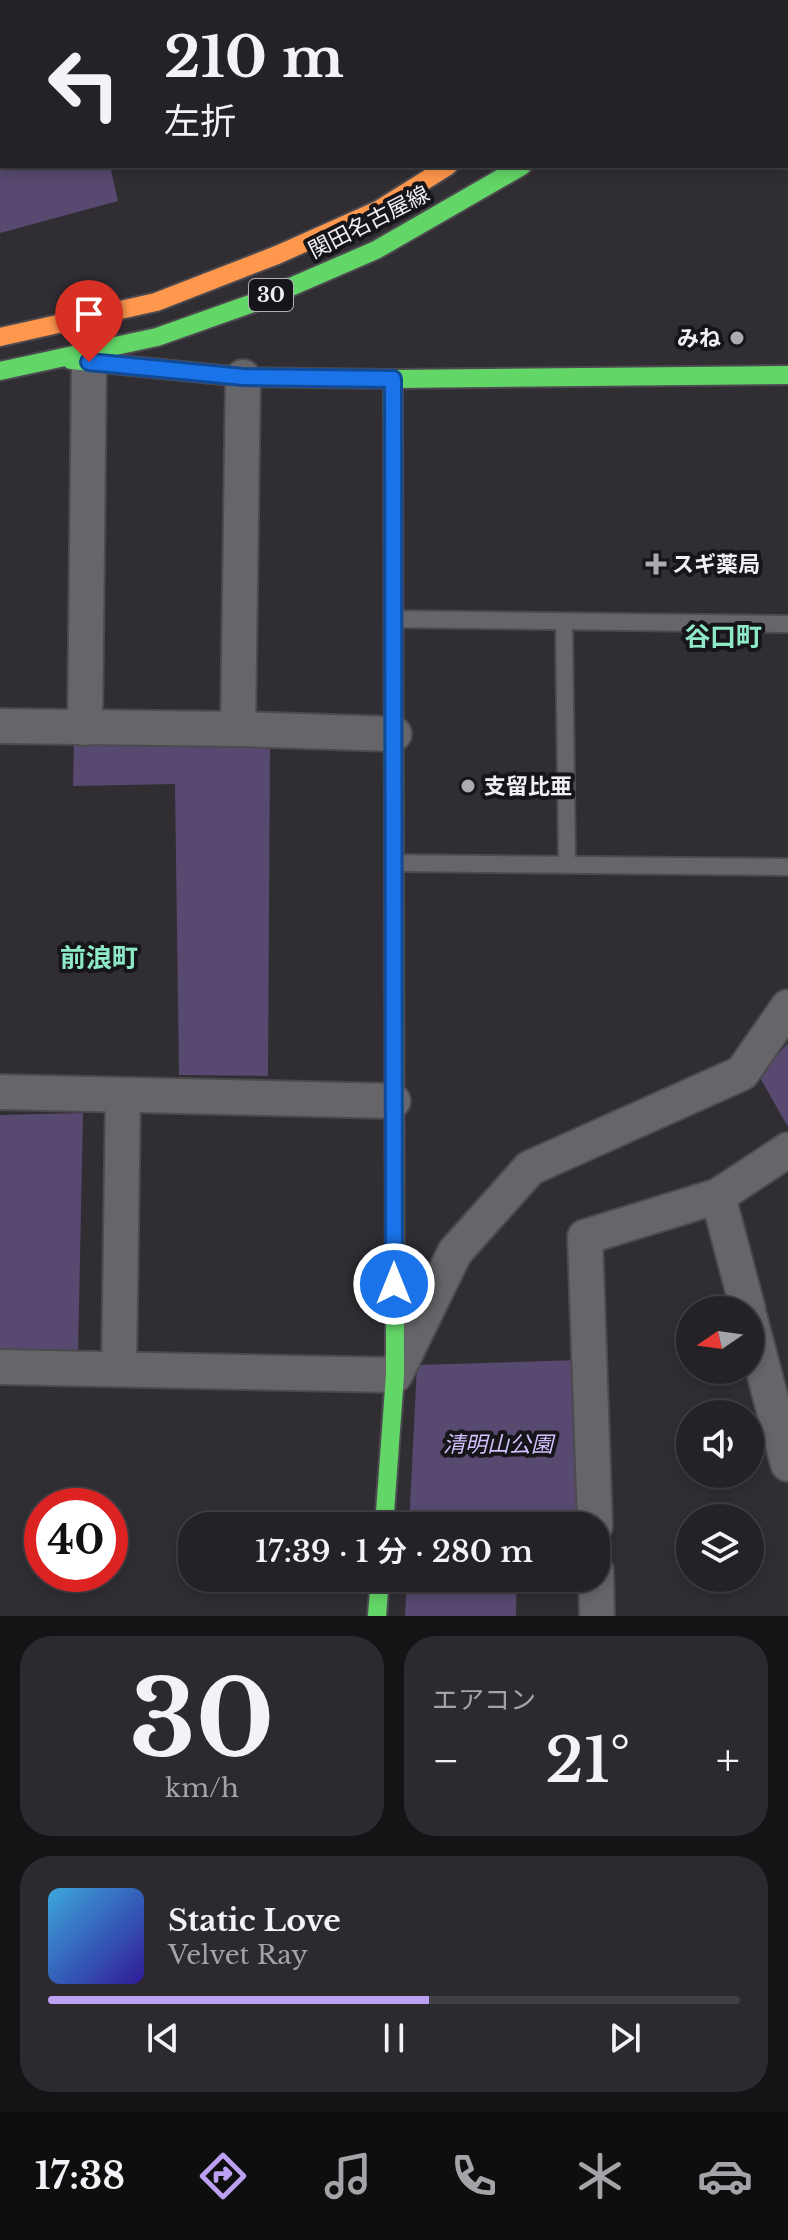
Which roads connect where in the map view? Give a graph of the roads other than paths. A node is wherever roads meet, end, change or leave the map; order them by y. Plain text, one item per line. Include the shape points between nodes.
1 (445, 168) edge
2 (519, 168) edge
3 (45, 327) junction
4 (0, 337) edge
5 (76, 361) junction
6 (0, 371) edge
7 (788, 375) edge
8 (243, 377) junction
9 (393, 379) junction
10 (394, 619) junction
11 (564, 622) junction
12 (788, 624) edge
13 (0, 726) edge
14 (85, 728) junction
15 (238, 729) junction
16 (394, 734) junction
17 (395, 863) junction
18 (567, 864) junction
19 (788, 867) edge
20 (788, 1007) edge
21 (0, 1092) edge
22 (123, 1095) junction
23 (393, 1101) junction
24 (788, 1150) edge
25 (718, 1196) junction
26 (744, 1296) edge
27 (0, 1367) edge
28 (119, 1369) junction
29 (764, 1372) edge
30 (395, 1375) junction
31 (788, 1464) edge
32 (385, 1512) edge
33 (595, 1512) edge
34 (379, 1592) edge
35 (596, 1592) edge
36 (377, 1616) edge
37 (597, 1616) edge

1 - 3 street, 関田名古屋線 / 30 via 378,210 263,261 156,302
2 - 5 street, 関田名古屋線 / 30 via 376,250 269,296
3 - 4 street, 関田名古屋線 / 30
3 - 5 street
5 - 6 street, 関田名古屋線 / 30
5 - 8 street
5 - 14 street
7 - 9 street
8 - 9 street
8 - 15 street
9 - 10 street
10 - 11 lane
10 - 16 street
11 - 12 lane
11 - 18 lane
13 - 14 street
14 - 15 street
15 - 16 street
16 - 17 street
17 - 18 lane
17 - 23 street
18 - 19 lane
20 - 30 street via 742,1073 530,1168 455,1252
21 - 22 street
22 - 23 street
22 - 28 street
23 - 30 street
24 - 25 street
25 - 26 street
25 - 33 street via 585,1237
27 - 28 street
28 - 30 street
29 - 31 street
30 - 32 street
34 - 36 street
35 - 37 street

